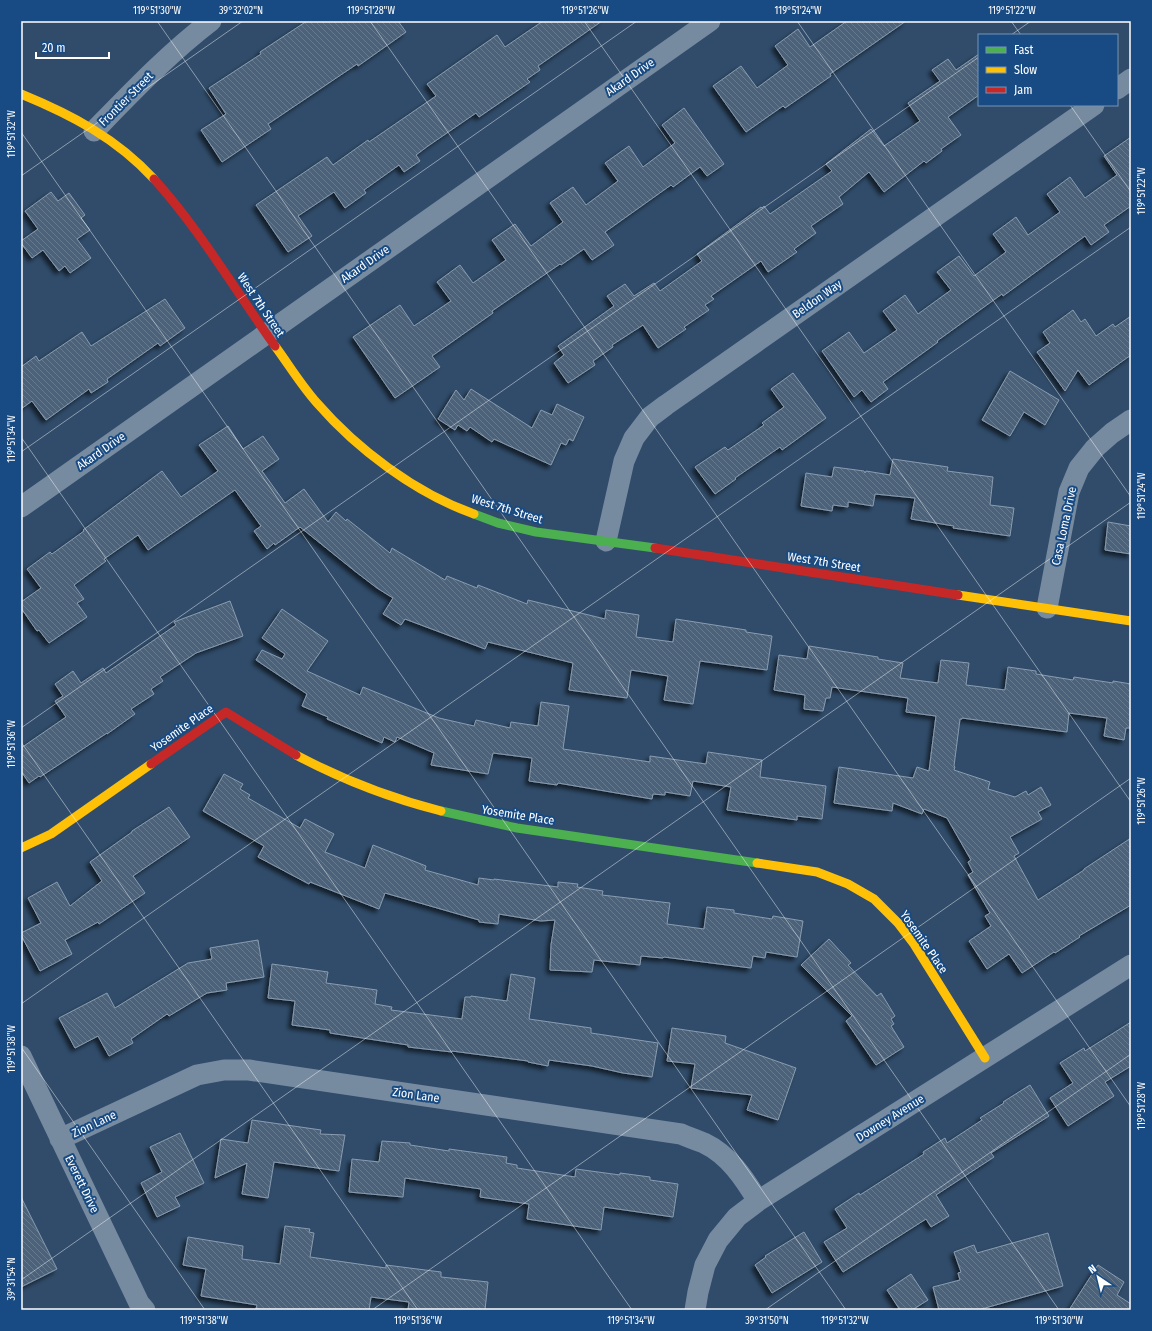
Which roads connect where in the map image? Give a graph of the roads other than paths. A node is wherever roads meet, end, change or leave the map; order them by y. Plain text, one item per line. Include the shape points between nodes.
1 (211, 21) edge
2 (710, 21) edge
3 (1131, 79) edge
4 (1118, 88) edge
5 (21, 94) edge
6 (1093, 106) edge
7 (94, 131) junction
8 (266, 334) junction
9 (1131, 420) edge
10 (21, 507) edge
11 (606, 541) junction
12 (1047, 608) junction
13 (1131, 621) edge
14 (21, 848) edge
15 (1131, 965) edge
16 (21, 1056) edge
17 (985, 1058) junction
18 (60, 1139) junction
19 (758, 1201) junction
20 (145, 1310) edge
21 (695, 1310) edge

1 - 7 street, Frontier Street via 185,41
2 - 8 street, Akard Drive
3 - 4 street
5 - 7 main road, West 7th Street
6 - 11 street, Beldon Way via 650,417 634,438 624,461
7 - 8 main road, West 7th Street via 116,144 147,171 178,207
8 - 10 street, Akard Drive
8 - 11 main road, West 7th Street via 306,390 357,444 420,488 484,518 519,528 564,537
9 - 12 street, Casa Loma Drive via 1095,448 1079,468 1069,492
11 - 12 main road, West 7th Street
12 - 13 main road, West 7th Street
14 - 17 main road, Yosemite Place via 51,834 226,712 281,747 340,777 401,800 457,816 517,828 817,872 848,884 874,899 898,923 914,944
15 - 17 street, Downey Avenue
16 - 18 street, Everett Drive
17 - 19 street, Downey Avenue
18 - 19 street, Zion Lane via 197,1075 224,1070 249,1070 681,1134 705,1144 727,1159 744,1177
18 - 20 street, Everett Drive via 139,1303
19 - 21 street, Downey Avenue via 737,1217 718,1240 705,1264

